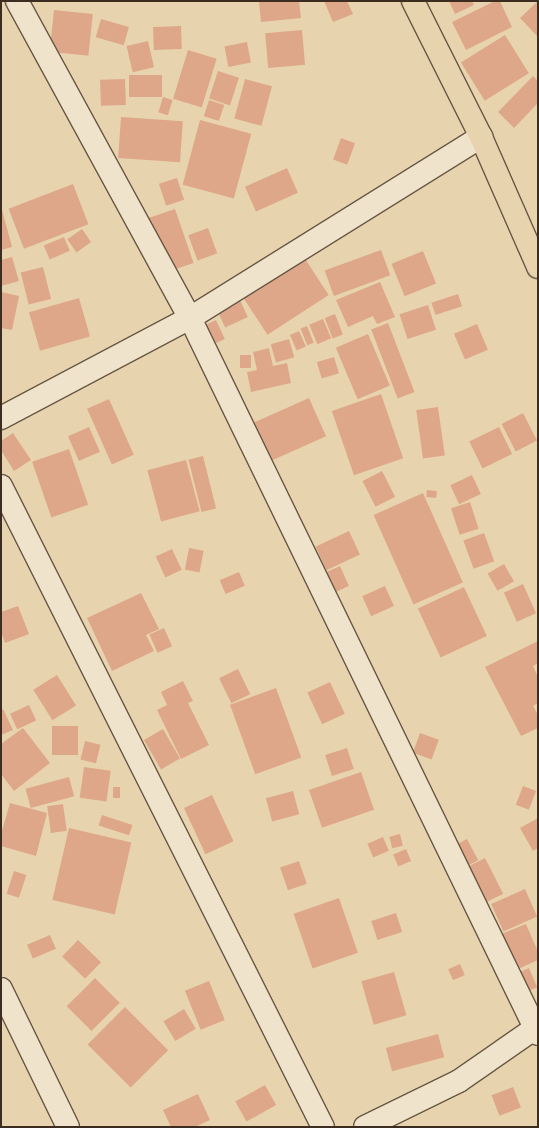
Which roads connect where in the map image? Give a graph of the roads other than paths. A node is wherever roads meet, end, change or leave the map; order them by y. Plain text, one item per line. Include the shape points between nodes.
1 (17, 1) edge
2 (413, 1) edge
3 (481, 137) junction
4 (538, 266) edge
5 (190, 318) junction
6 (1, 418) edge
7 (1, 486) edge
8 (1, 989) edge
9 (537, 1029) edge
10 (68, 1127) edge
11 (322, 1127) edge
12 (365, 1127) edge

1 - 5 street
2 - 3 main road
3 - 4 main road
3 - 5 street
5 - 6 street
5 - 9 street
7 - 11 street
8 - 10 street
9 - 12 street via 459,1081

